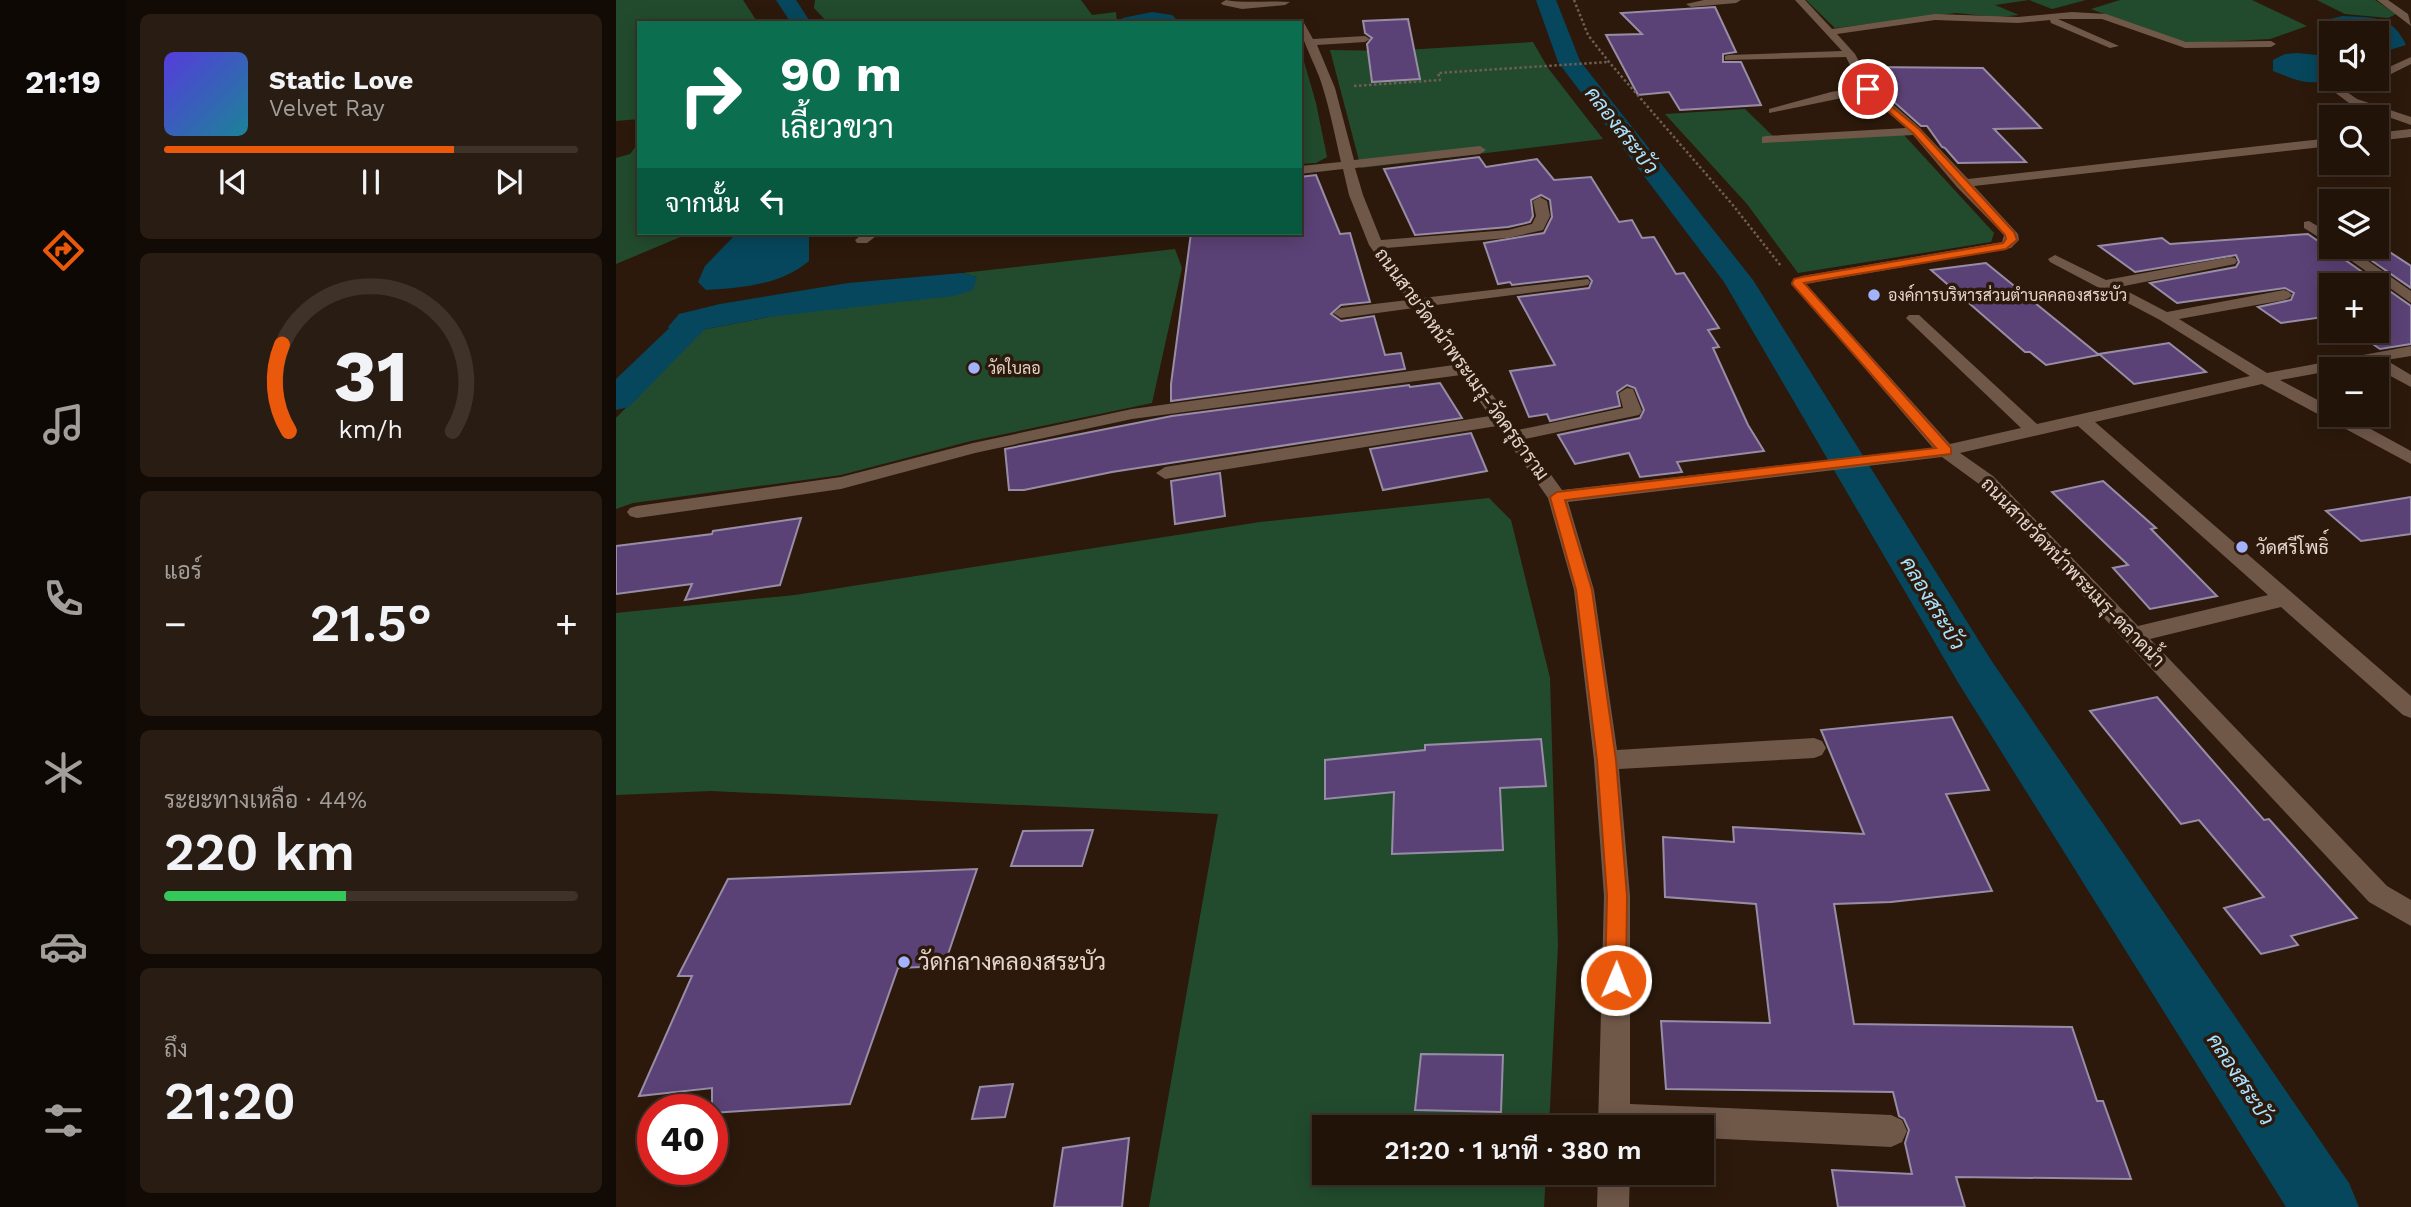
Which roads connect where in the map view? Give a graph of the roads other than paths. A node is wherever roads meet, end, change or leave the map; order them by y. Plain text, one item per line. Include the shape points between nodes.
1 (1737, 0) edge
2 (1800, 0) edge
3 (2382, 0) edge
4 (1284, 1) edge
5 (1226, 3) dead end
6 (1691, 4) dead end
7 (2091, 4) dead end
8 (1242, 6) junction
9 (2072, 15) junction
10 (1236, 16) dead end
11 (2045, 19) junction
12 (1297, 21) edge
13 (2411, 23) edge
14 (1303, 31) edge
15 (1832, 32) junction
16 (1365, 39) dead end
17 (2271, 44) dead end
18 (2114, 46) dead end
19 (1850, 54) junction
20 (1729, 58) dead end
21 (2411, 60) edge
22 (2389, 71) edge
23 (1868, 89) junction
24 (2339, 91) edge
25 (1773, 111) dead end
26 (2411, 121) edge
27 (1916, 131) junction
28 (2411, 133) edge
29 (2389, 136) edge
30 (1766, 140) dead end
31 (2319, 143) edge
32 (1480, 150) dead end
33 (1349, 166) junction
34 (1302, 170) edge
35 (1962, 184) junction
36 (1540, 201) dead end
37 (2309, 225) dead end
38 (2319, 232) edge
39 (1376, 245) junction
40 (2356, 259) edge
41 (2055, 260) dead end
42 (2230, 261) dead end
43 (1583, 282) dead end
44 (2104, 285) junction
45 (2284, 295) dead end
46 (2411, 299) edge
47 (1415, 301) junction
48 (1341, 313) dead end
49 (2165, 317) junction
50 (1914, 318) dead end
51 (2411, 351) edge
52 (2376, 357) edge
53 (2319, 368) edge
54 (1465, 369) junction
55 (2389, 369) edge
56 (2264, 378) junction
57 (2411, 382) edge
58 (1627, 393) dead end
59 (2319, 407) edge
60 (2081, 419) junction
61 (1502, 420) junction
62 (2355, 427) edge
63 (2034, 431) junction
64 (1513, 436) junction
65 (1936, 453) junction
66 (2411, 458) edge
67 (1165, 472) dead end
68 (1557, 497) junction
69 (637, 512) dead end
70 (2284, 598) junction
71 (2134, 635) junction
72 (2411, 709) edge
73 (1814, 748) dead end
74 (1606, 760) junction
75 (2411, 914) edge
76 (1614, 1115) edge
77 (1714, 1126) edge
78 (1891, 1131) dead end
79 (1614, 1185) edge
80 (1613, 1207) edge

1 - 6 street
2 - 15 street
3 - 13 street
4 - 8 street
4 - 12 street, ถนนสายวัดหน้าพระเมรุ-วัดครุธาราม
5 - 8 street
7 - 9 street
8 - 10 street
9 - 11 street
9 - 17 street via 2120,20 2185,45
11 - 15 street via 1934,17
11 - 18 street
14 - 16 street
14 - 33 street, ถนนสายวัดหน้าพระเมรุ-วัดครุธาราม via 1329,88
15 - 19 street
19 - 20 street
19 - 23 street
21 - 22 street
23 - 25 street
23 - 27 street
24 - 26 street via 2353,101
27 - 30 street
27 - 35 street
28 - 29 street
31 - 35 street
32 - 33 street
33 - 34 street
33 - 39 street, ถนนสายวัดหน้าพระเมรุ-วัดครุธาราม
35 - 65 street, ถนนสายวัดหน้าพระเมรุ-ตลาดน้ำ via 2011,234 2006,245 1798,282
36 - 39 street via 1543,216 1538,227 1508,234
37 - 38 street
39 - 47 street, ถนนสายวัดหน้าพระเมรุ-วัดครุธาราม
40 - 46 street
41 - 44 street
42 - 44 street
43 - 47 street
44 - 49 street
45 - 49 street
47 - 48 street
47 - 54 street, ถนนสายวัดหน้าพระเมรุ-วัดครุธาราม
49 - 56 street
50 - 63 street
51 - 52 street
53 - 56 street
54 - 61 street, ถนนสายวัดหน้าพระเมรุ-วัดครุธาราม
54 - 69 street via 1132,414 973,448 841,483
55 - 57 street
56 - 59 street
56 - 60 street
58 - 64 street via 1633,411
60 - 63 street
60 - 70 street
61 - 64 street, ถนนสายวัดหน้าพระเมรุ-วัดครุธาราม
61 - 67 street
62 - 66 street
63 - 65 street
64 - 68 street, ถนนสายวัดหน้าพระเมรุ-วัดครุธาราม
65 - 68 street
65 - 71 street, ถนนสายวัดหน้าพระเมรุ-ตลาดน้ำ via 1986,480
68 - 74 street, ถนนสายวัดหน้าพระเมรุ-วัดครุธาราม via 1584,590
70 - 71 street
70 - 72 street
71 - 75 street, ถนนสายวัดหน้าพระเมรุ-ตลาดน้ำ via 2378,894
73 - 74 street
74 - 76 street, ถนนสายวัดหน้าพระเมรุ-วัดครุธาราม via 1617,896
77 - 78 street
79 - 80 street

